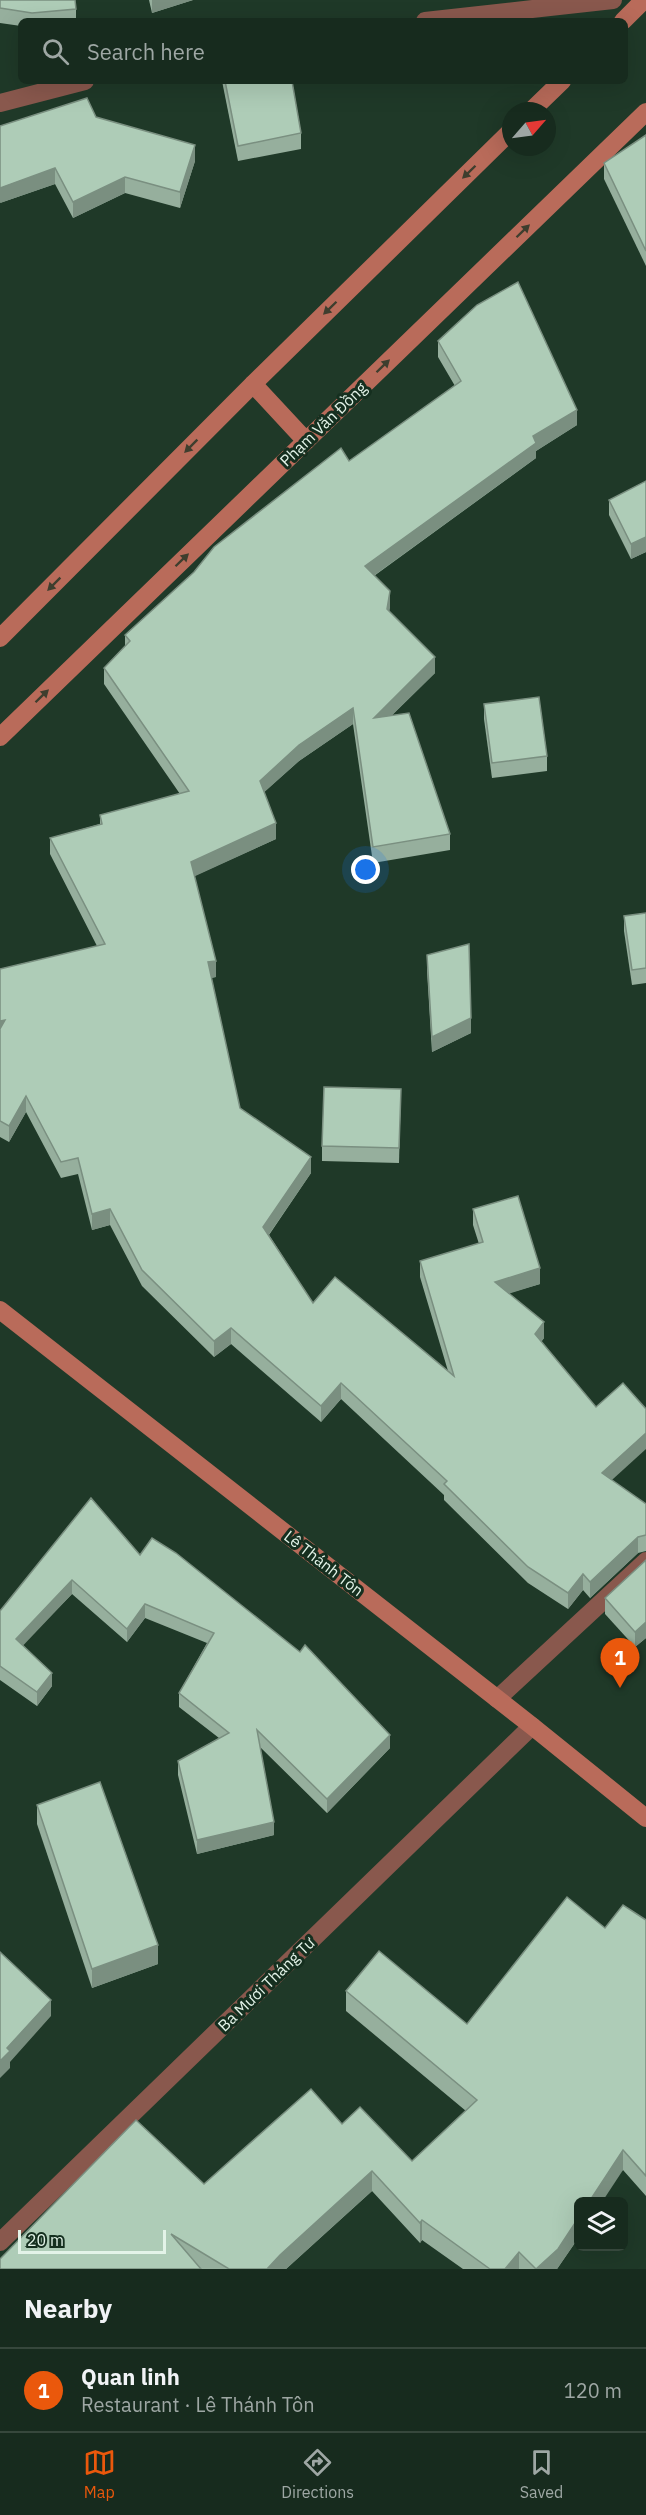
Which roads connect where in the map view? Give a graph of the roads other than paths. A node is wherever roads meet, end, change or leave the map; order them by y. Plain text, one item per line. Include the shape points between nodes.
1 (613, 0) edge
2 (645, 0) edge
3 (452, 18) edge
4 (626, 18) edge
5 (73, 84) edge
6 (559, 84) edge
7 (540, 102) edge
8 (0, 103) edge
9 (646, 112) edge
10 (502, 140) edge
11 (252, 384) junction
12 (306, 441) junction
13 (0, 638) edge
14 (0, 736) edge
15 (0, 1310) edge
16 (646, 1561) edge
17 (497, 1699) junction
18 (532, 1726) junction
19 (646, 1818) edge
20 (0, 2242) edge

1 - 3 street
2 - 4 street
5 - 8 street
6 - 7 street
12 -> 9 street, Phạm Văn Đồng
10 -> 11 street
11 - 12 street
11 -> 13 street
14 -> 12 street, Phạm Văn Đồng
15 - 17 street, Lê Thánh Tôn
16 - 17 street
17 - 18 street, Lê Thánh Tôn
18 - 19 street, Lê Thánh Tôn
18 - 20 street, Ba Mươi Tháng Tư

